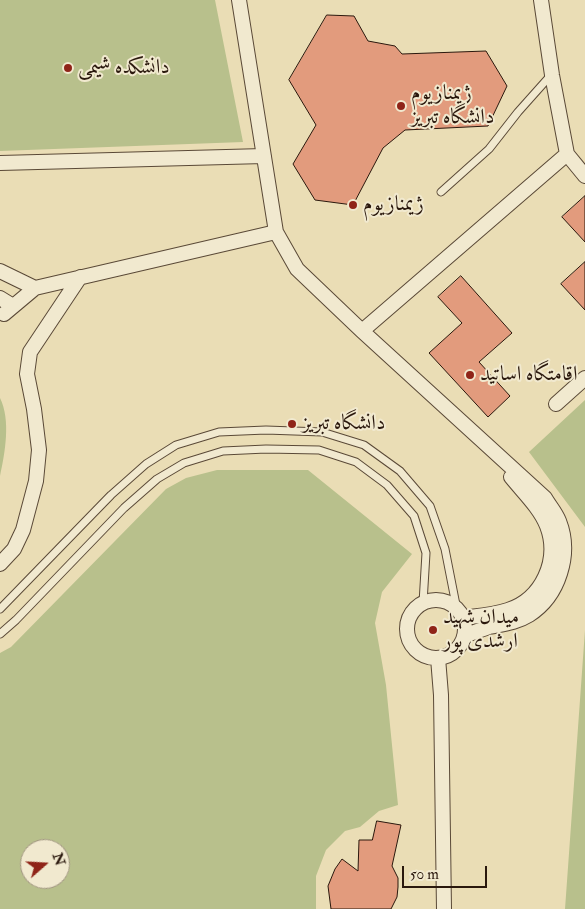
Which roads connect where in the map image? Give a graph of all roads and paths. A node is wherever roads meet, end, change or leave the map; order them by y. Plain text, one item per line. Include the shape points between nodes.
1 (239, 0) edge
2 (244, 0) edge
3 (540, 0) edge
4 (552, 75) junction
5 (567, 154) junction
6 (264, 156) junction
7 (0, 163) edge
8 (585, 176) edge
9 (441, 192) dead end
10 (276, 232) junction
11 (0, 271) edge
12 (80, 277) junction
13 (35, 288) junction
14 (0, 298) edge
15 (362, 331) junction
16 (585, 378) edge
17 (556, 404) dead end
18 (480, 440) junction
19 (0, 564) edge
20 (423, 603) junction
21 (0, 610) edge
22 (460, 614) junction
23 (0, 634) edge
24 (464, 636) junction
25 (438, 658) junction
26 (444, 909) edge

1 - 2 lane
1 - 6 street
3 - 4 street
4 - 5 street
4 - 9 lane via 490,149
5 - 8 street
5 - 15 street
6 - 7 street
6 - 10 street
10 - 12 street
10 - 15 street via 297,269
11 - 13 street
12 - 13 street
12 - 19 street via 30,352 27,374 39,450 36,481 23,530 14,549
13 - 14 street via 8,310
15 - 18 street
16 - 17 street
18 - 22 street via 535,506 547,525 552,544 549,568 539,589 522,604 508,610
18 - 24 street via 545,498 559,520 565,543 561,572 549,597 529,615 512,623
20 - 22 street via 440,600
20 - 23 lane via 426,553 414,516 387,485 356,462 319,450 223,450 184,463 157,479 124,508
20 - 25 street via 410,615 407,624 409,641 421,654
21 - 22 lane via 111,495 146,464 176,445 219,432 266,430 322,432 364,445 400,471 430,506 445,549
22 - 24 street
24 - 25 street via 454,651
25 - 26 street

